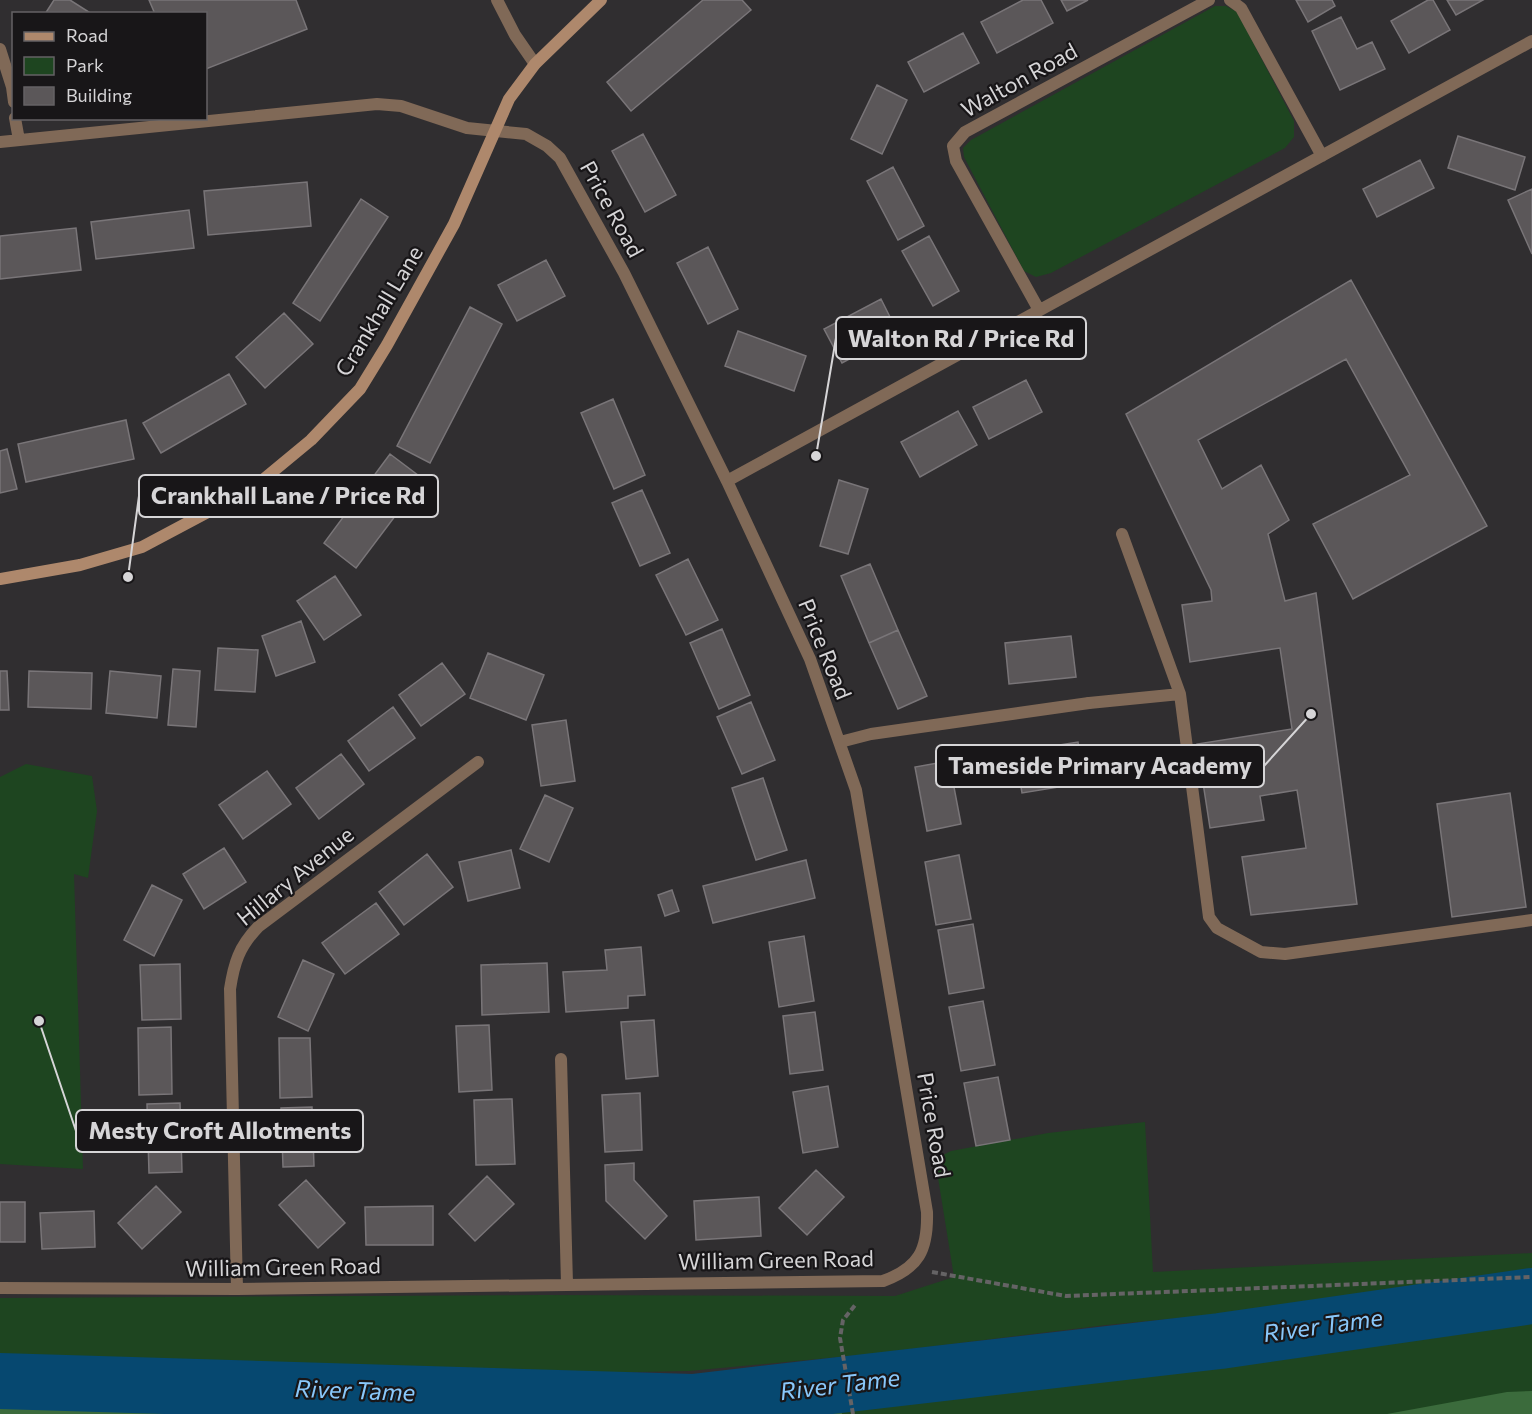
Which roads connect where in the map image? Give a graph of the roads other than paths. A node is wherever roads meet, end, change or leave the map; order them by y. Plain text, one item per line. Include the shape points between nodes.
1 (497, 0) edge
2 (602, 0) edge
3 (1209, 0) edge
4 (1230, 0) edge
5 (1531, 43) edge
6 (0, 49) edge
7 (535, 64) junction
8 (12, 87) edge
9 (15, 120) edge
10 (494, 131) junction
11 (19, 140) junction
12 (0, 142) edge
13 (1322, 156) junction
14 (1039, 310) junction
15 (727, 481) junction
16 (1122, 534) dead end
17 (0, 579) edge
18 (1180, 694) junction
19 (840, 742) junction
20 (478, 762) dead end
21 (1532, 920) edge
22 (561, 1059) dead end
23 (910, 1268) joint
24 (567, 1284) junction
25 (0, 1288) edge
26 (237, 1289) junction

1 - 7 street
2 - 7 street, Crankhall Lane
3 - 14 street, Walton Road via 965,132 953,146 956,162
4 - 13 street via 1241,8
5 - 13 street
6 - 8 street
7 - 10 street, Crankhall Lane via 509,99
9 - 11 street
10 - 11 street, Price Road via 467,128 401,106 377,104
10 - 15 street, Price Road via 526,134 560,158 624,273
10 - 17 street, Crankhall Lane via 454,224 387,345 360,389 311,440 253,488 142,548 80,565
11 - 12 street, Price Road
13 - 14 street
14 - 15 street
15 - 19 street, Price Road via 810,659
16 - 18 street
18 - 19 street via 1089,703 871,734
18 - 21 street via 1209,917 1217,928 1261,952 1285,954
19 - 23 street, Price Road via 856,790 927,1212 925,1242
20 - 26 street, Hillary Avenue via 258,927 234,963 230,989
22 - 24 street
23 - 24 street, William Green Road via 883,1281
24 - 26 street, William Green Road
25 - 26 street, William Green Road

